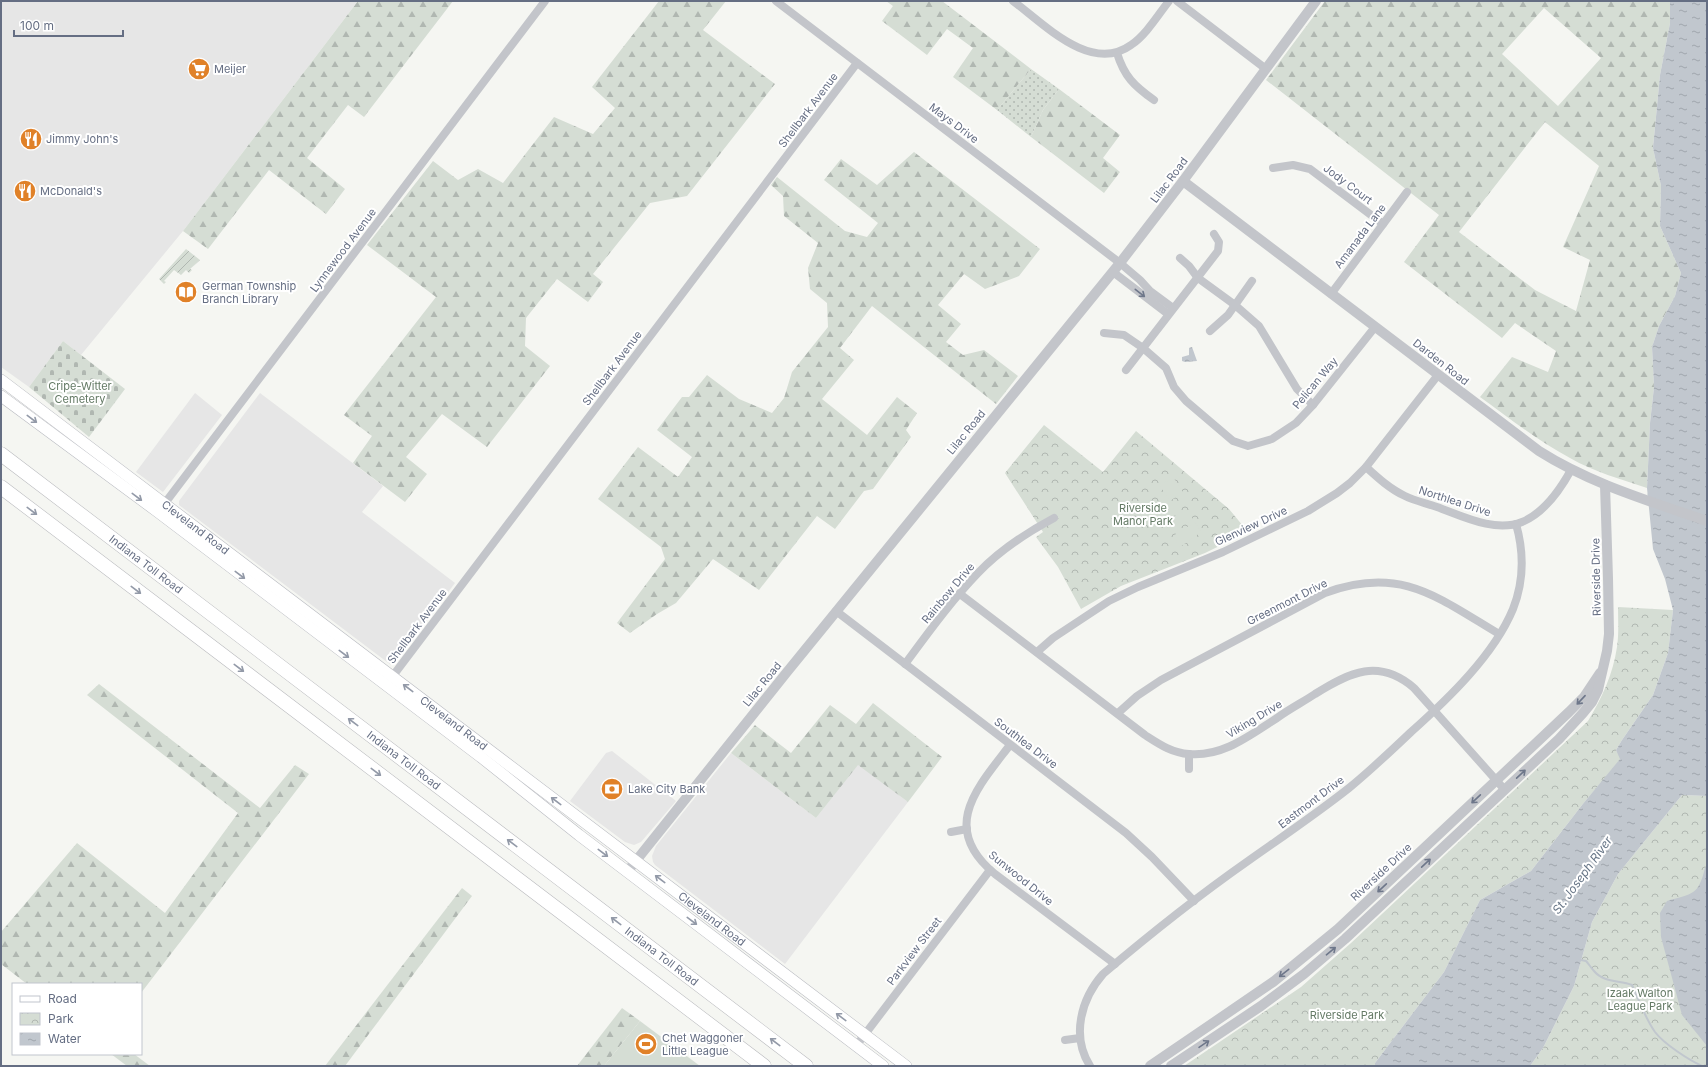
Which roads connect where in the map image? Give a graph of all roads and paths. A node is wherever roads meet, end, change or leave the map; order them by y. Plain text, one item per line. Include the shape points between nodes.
1 (546, 1) edge
2 (776, 1) edge
3 (1013, 1) edge
4 (1169, 1) edge
5 (1177, 1) edge
6 (1316, 1) edge
7 (1117, 53) junction
8 (857, 63) junction
9 (1266, 69) junction
10 (1154, 100) dead end
11 (1273, 168) dead end
12 (1183, 181) junction
13 (1407, 192) dead end
14 (1383, 224) junction
15 (1214, 234) dead end
16 (1180, 258) dead end
17 (1120, 263) junction
18 (1113, 272) junction
19 (1198, 278) junction
20 (1252, 281) dead end
21 (1331, 294) junction
22 (1235, 305) junction
23 (1171, 311) junction
24 (1375, 327) junction
25 (1210, 331) dead end
26 (1104, 333) dead end
27 (1143, 348) junction
28 (1126, 370) dead end
29 (1438, 375) junction
30 (1, 380) edge
31 (1, 396) edge
32 (1313, 405) junction
33 (1, 454) edge
34 (1366, 467) junction
35 (1571, 470) junction
36 (1605, 485) junction
37 (1, 487) edge
38 (161, 508) junction
39 (1054, 518) dead end
40 (1707, 521) edge
41 (1516, 524) junction
42 (960, 594) junction
43 (836, 611) junction
44 (1499, 634) junction
45 (1037, 652) junction
46 (905, 664) junction
47 (1604, 668) junction
48 (392, 677) junction
49 (385, 686) junction
50 (1435, 710) junction
51 (1118, 713) junction
52 (1010, 745) junction
53 (1189, 754) junction
54 (1189, 769) dead end
55 (1496, 780) junction
56 (1504, 790) junction
57 (967, 829) junction
58 (952, 832) dead end
59 (636, 861) junction
60 (990, 870) junction
61 (627, 872) junction
62 (1194, 902) junction
63 (1115, 964) junction
64 (865, 1035) junction
65 (1080, 1038) junction
66 (1066, 1040) dead end
67 (856, 1046) junction
68 (764, 1066) edge
69 (806, 1066) edge
70 (883, 1066) edge
71 (906, 1066) edge
72 (1090, 1066) edge
73 (1150, 1066) edge
74 (1171, 1066) edge

1 - 38 street, Lynnewood Avenue
2 - 8 street, Mays Drive
3 - 7 street via 1072,46 1087,52
4 - 7 street via 1132,45
5 - 9 street
6 - 9 street, Lilac Road
7 - 10 street via 1128,77
8 - 17 street, Mays Drive
8 - 48 street, Shellbark Avenue
9 - 12 street, Lilac Road
11 - 14 street, Jody Court via 1293,165 1310,169
12 - 17 street, Lilac Road
12 - 21 street, Darden Road
13 - 14 street, Amanada Lane
14 - 21 street, Amanada Lane
15 - 19 street via 1219,242 1218,251
16 - 19 street
17 - 18 street, Lilac Road
17 - 23 street, Mays Drive
18 -> 23 street
18 - 43 street, Lilac Road
19 - 22 street
19 - 23 street
20 - 22 street
21 - 24 street, Darden Road
22 - 25 street
22 - 32 street via 1259,326 1297,389
23 - 27 street
24 - 29 street, Darden Road
24 - 32 street, Pelican Way
26 - 27 street via 1124,335
27 - 28 street
27 - 32 street, Pelican Way via 1166,368 1174,387 1186,401 1240,444 1248,446 1272,439 1296,423
29 - 34 street, Glenview Drive
29 - 35 street, Darden Road via 1539,452
30 - 38 main road, Cleveland Road
31 -> 38 main road, Cleveland Road
69 -> 33 highway, Indiana Toll Road
34 - 41 street, Northlea Drive via 1390,487 1419,502 1483,523
34 - 45 street, Glenview Drive via 1350,484 1308,511 1223,552 1109,601 1053,638
35 - 36 street, Darden Road
35 - 41 street, Northlea Drive via 1545,506 1532,517
36 - 40 street, Darden Road
36 - 47 street, Riverside Drive via 1609,634
37 -> 68 highway
38 - 48 main road, Cleveland Road
38 -> 49 main road, Cleveland Road
39 - 42 street, Rainbow Drive via 1003,550
41 - 44 street, Eastmont Drive via 1522,548 1521,579 1512,609
42 - 45 street, Viking Drive
42 - 46 street, Rainbow Drive
43 - 46 street, Southlea Drive
43 - 59 street, Lilac Road
44 - 50 street, Eastmont Drive via 1469,674
44 - 51 street, Greenmont Drive via 1433,595 1413,587 1383,582 1353,584 1325,594 1161,680
45 - 51 street, Viking Drive
46 - 52 street, Southlea Drive
47 -> 55 street, Riverside Drive via 1584,697
56 -> 47 street, Riverside Drive via 1583,713 1598,690
48 - 49 street, Shellbark Avenue
59 -> 48 main road, Cleveland Road
49 -> 61 main road, Cleveland Road via 481,757
50 - 53 street, Viking Drive via 1401,678 1380,671 1362,671 1338,680 1233,745 1214,752
50 - 55 street, Viking Drive
50 - 62 street, Eastmont Drive via 1349,788
51 - 53 street, Viking Drive via 1159,744 1176,752
52 - 57 street, Sunwood Drive via 973,797
52 - 62 street, Southlea Drive via 1126,833
53 - 54 street
55 - 56 street, Viking Drive
55 -> 73 street, Riverside Drive via 1338,929 1273,982
74 -> 56 street, Riverside Drive via 1304,974 1345,939
57 - 58 street
57 - 60 street, Sunwood Drive via 968,838 975,852
59 - 61 street, Lilac Road
64 -> 59 main road, Cleveland Road
60 - 63 street, Sunwood Drive
60 - 64 street, Parkview Street
61 -> 67 main road, Cleveland Road
62 - 63 street, Eastmont Drive
63 - 65 street, Eastmont Drive via 1103,974 1090,992 1081,1015
64 - 67 street, Parkview Street
64 - 71 main road, Cleveland Road
65 - 66 street
65 - 72 street, Eastmont Drive
67 - 70 main road, Cleveland Road

